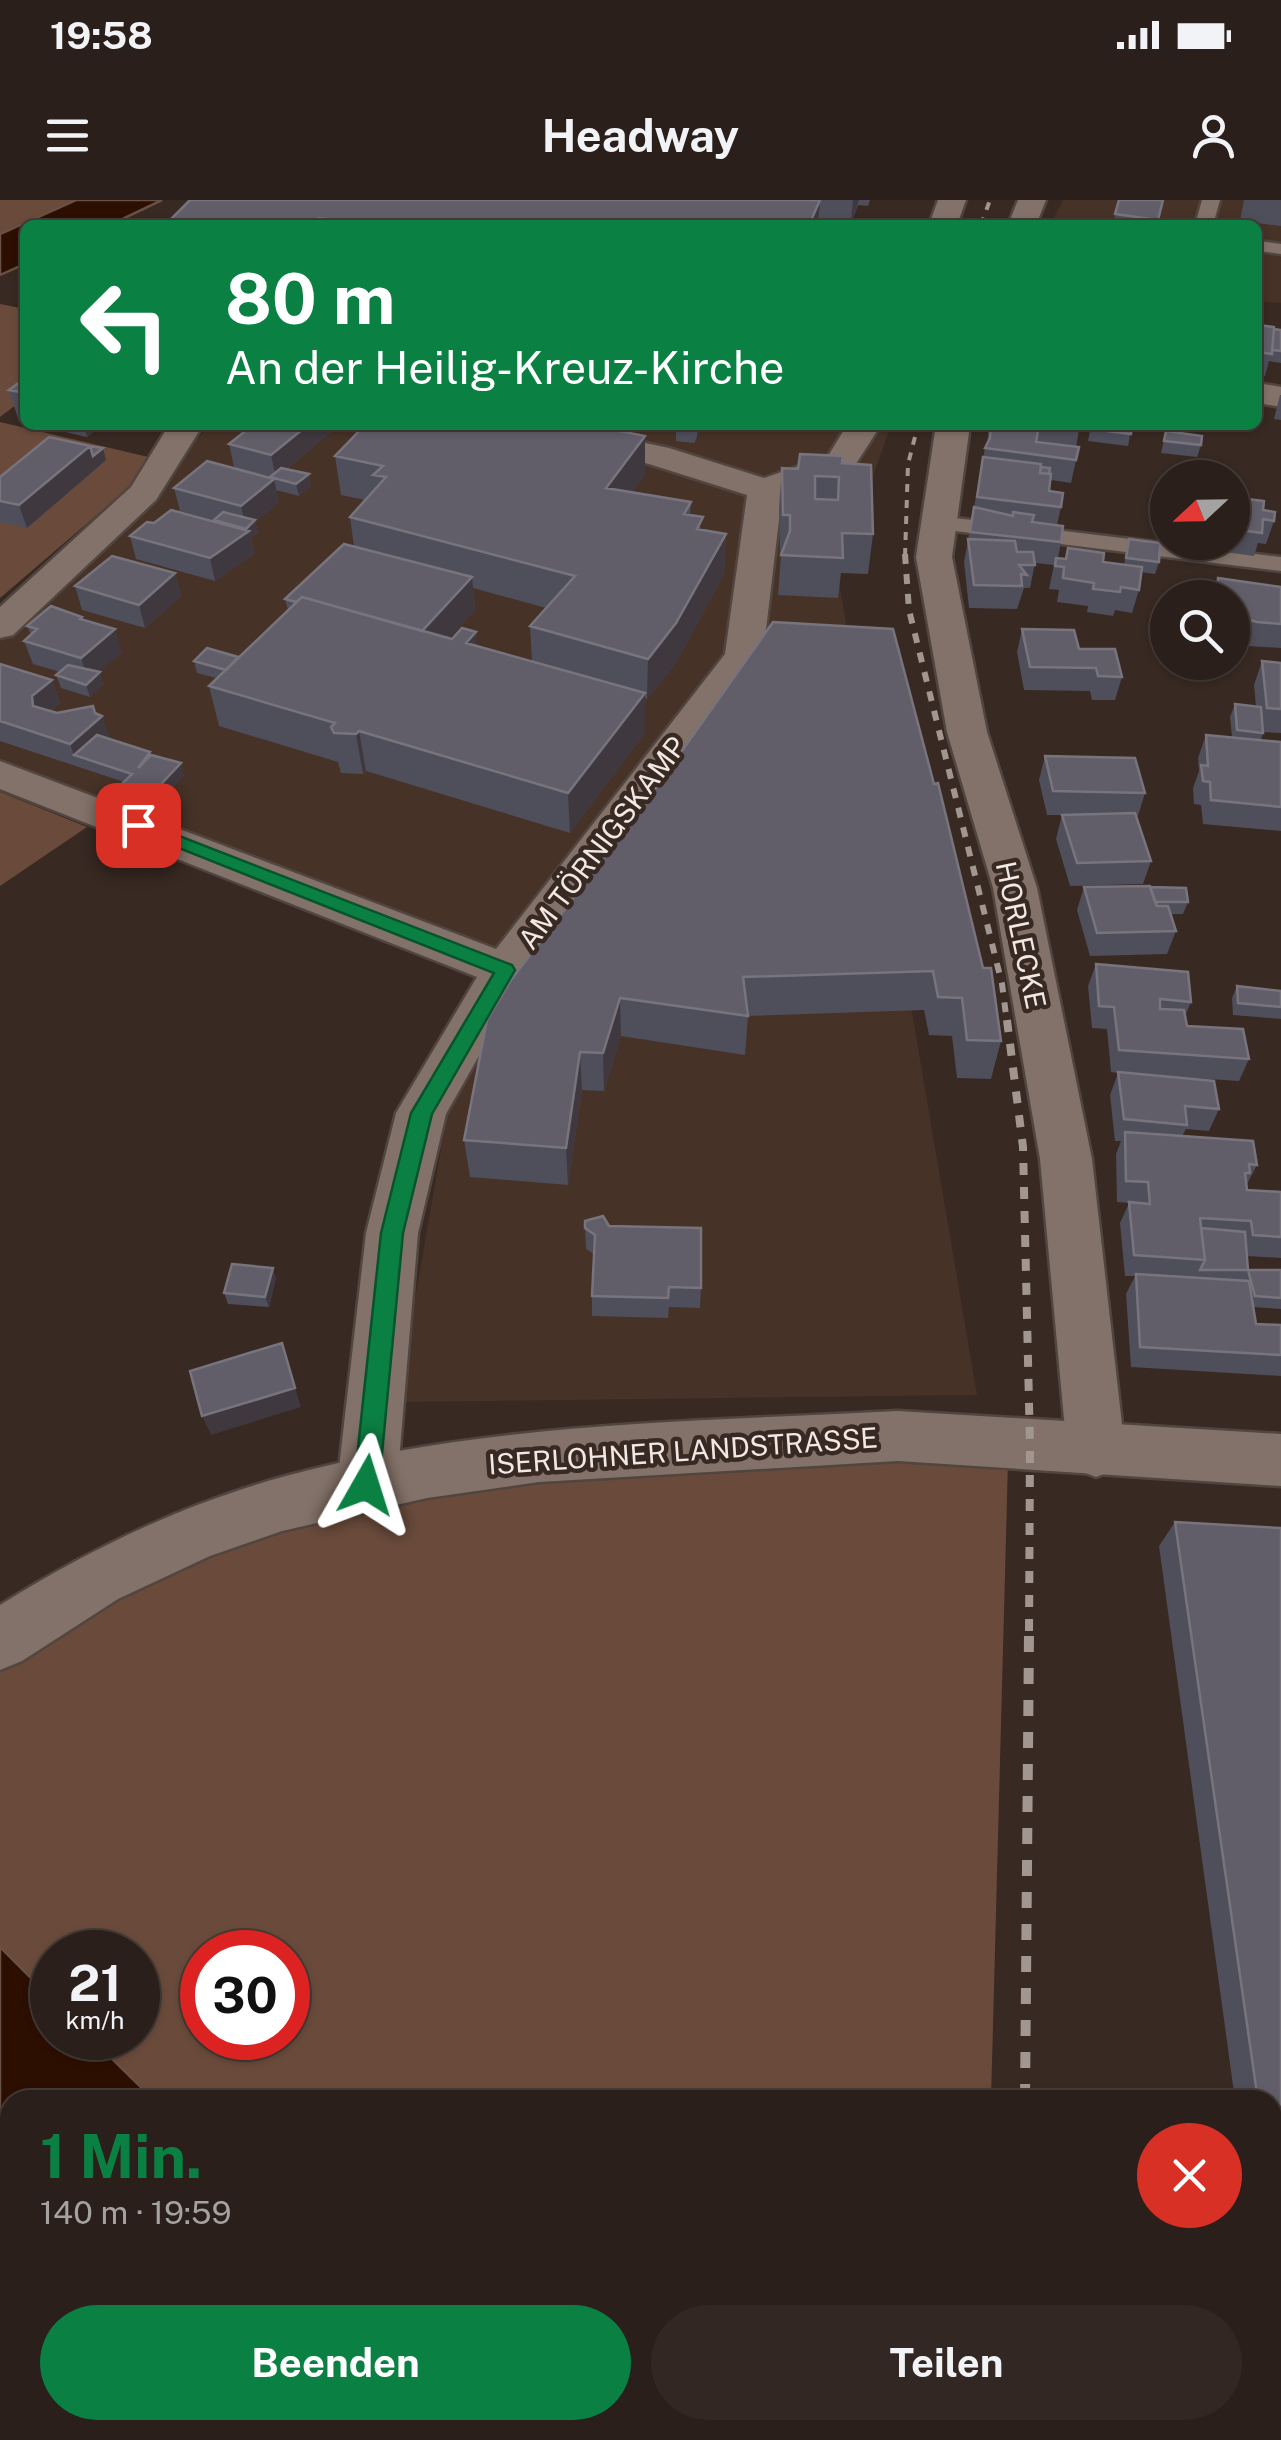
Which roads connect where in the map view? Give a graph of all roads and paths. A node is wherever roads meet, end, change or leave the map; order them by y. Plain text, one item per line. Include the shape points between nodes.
1 (183, 430) edge
2 (537, 430) edge
3 (861, 430) edge
4 (952, 430) edge
5 (765, 489) junction
6 (938, 522) junction
7 (1281, 564) edge
8 (0, 627) edge
9 (0, 774) edge
10 (506, 970) junction
11 (1096, 1451) junction
12 (1281, 1460) edge
13 (366, 1485) junction
14 (0, 1640) edge

1 - 8 street via 144,493
2 - 5 street via 657,454
3 - 5 street via 840,463
4 - 6 street, HORLECKE
5 - 10 street, AM TÖRNIGSKAMP via 744,656
6 - 7 lane
6 - 11 street, HORLECKE via 934,557 967,732 1014,888 1066,1159
9 - 10 street
10 - 13 street, AM TÖRNIGSKAMP via 422,1113 392,1233
11 - 12 street, ISERLOHNER LANDSTRASSE
11 - 13 street, ISERLOHNER LANDSTRASSE via 898,1436 539,1456
13 - 14 street, ISERLOHNER LANDSTRASSE via 282,1504 192,1536 96,1579

